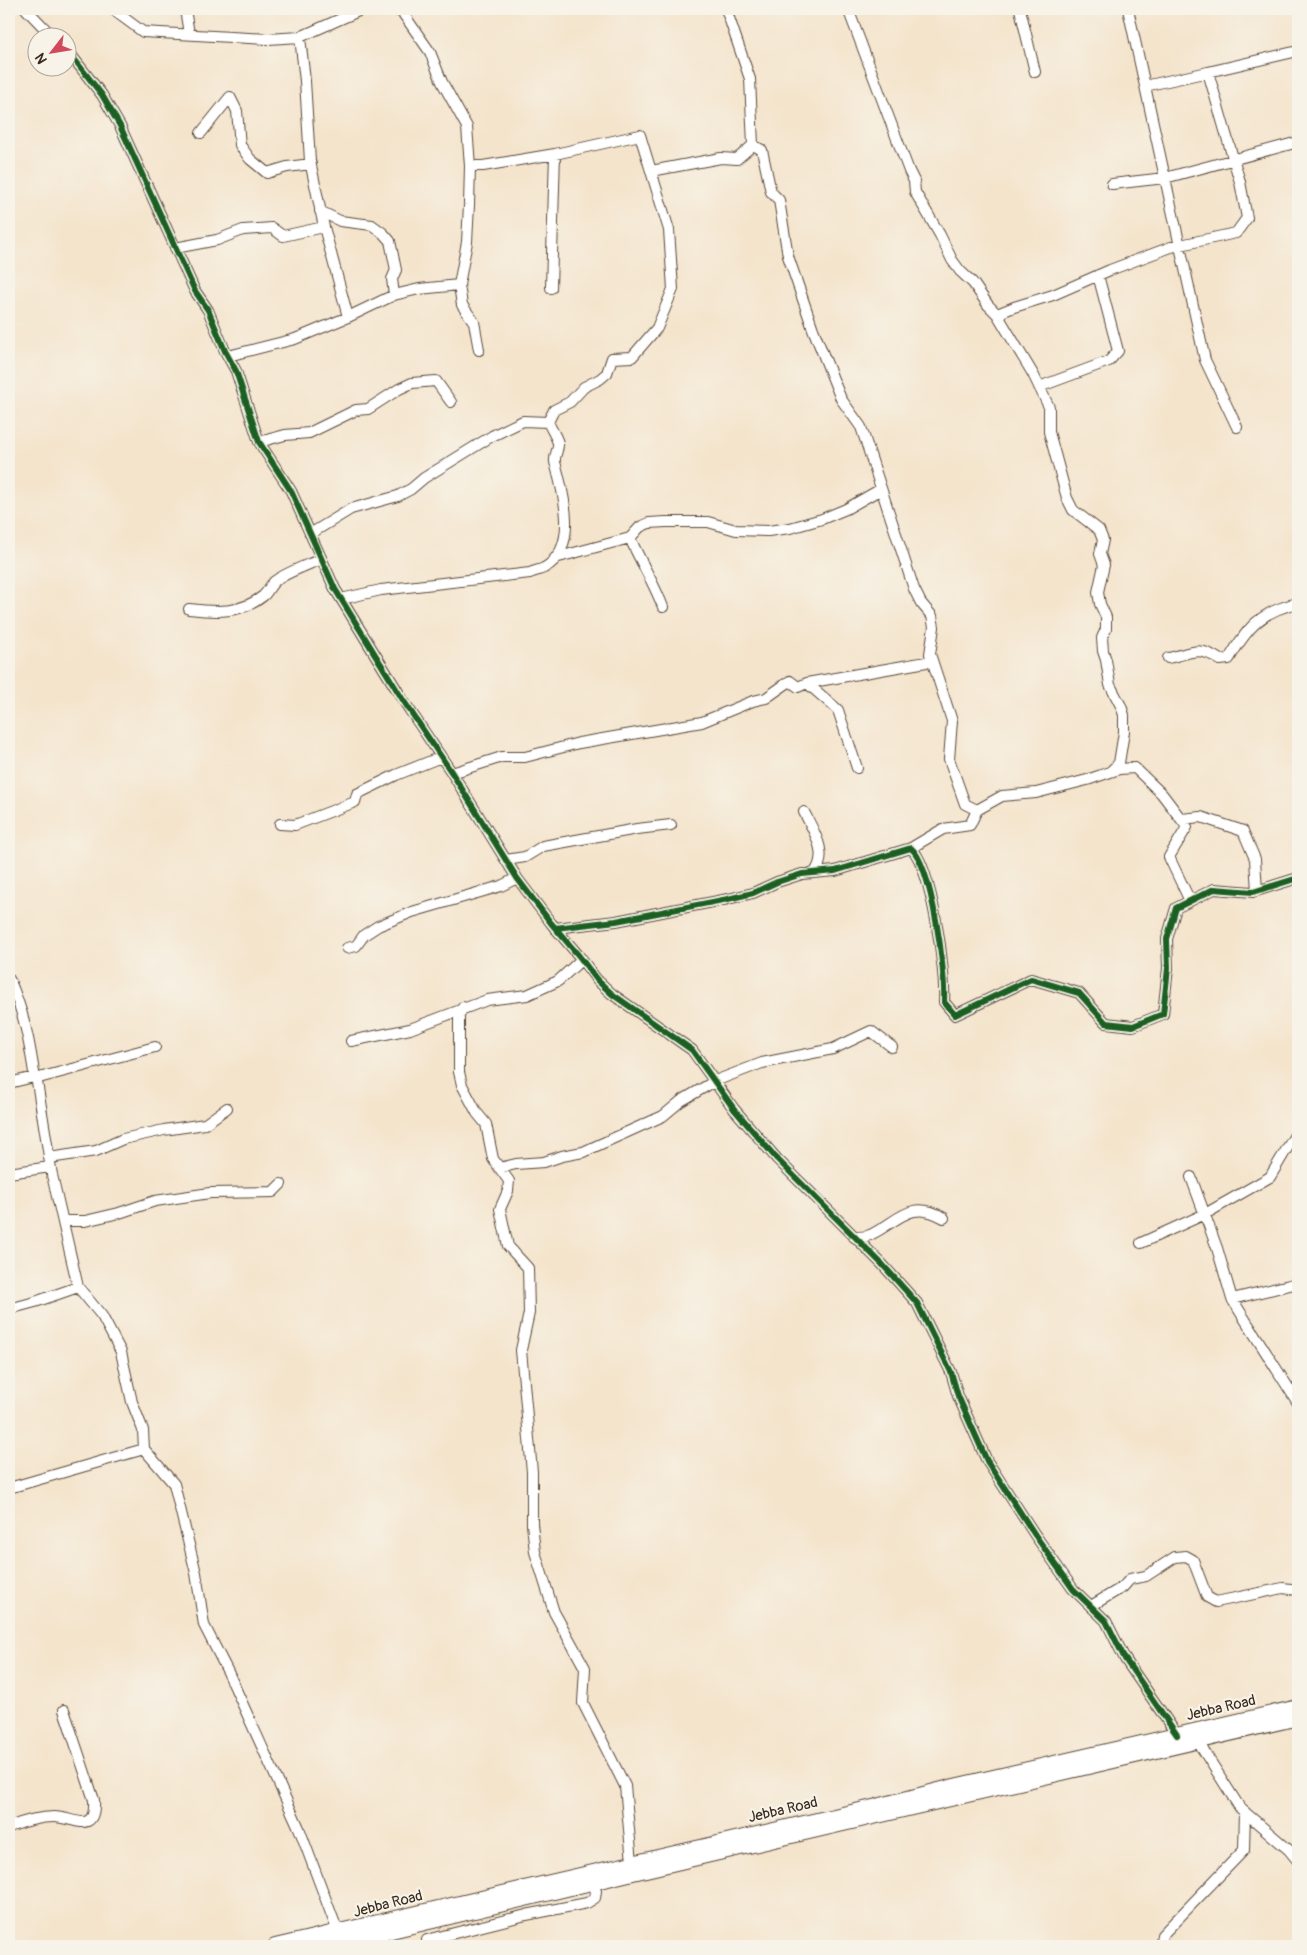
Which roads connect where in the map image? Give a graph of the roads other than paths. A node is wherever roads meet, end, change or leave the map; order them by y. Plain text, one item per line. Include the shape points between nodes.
1 (26, 9) edge
2 (112, 9) edge
3 (185, 9) edge
4 (363, 9) edge
5 (726, 9) edge
6 (848, 9) edge
7 (1020, 9) edge
8 (1128, 9) edge
9 (401, 10) edge
10 (44, 28) edge
11 (189, 34) junction
12 (300, 37) junction
13 (1298, 51) edge
14 (78, 65) edge
15 (1035, 72) dead end
16 (1208, 72) junction
17 (1145, 86) junction
18 (201, 133) dead end
19 (1298, 142) edge
20 (753, 145) junction
21 (555, 154) junction
22 (1233, 159) junction
23 (311, 164) junction
24 (470, 166) junction
25 (651, 171) junction
26 (1165, 178) junction
27 (1112, 184) dead end
28 (320, 210) junction
29 (324, 227) junction
30 (1181, 244) junction
31 (176, 248) junction
32 (1098, 275) junction
33 (459, 285) junction
34 (551, 288) dead end
35 (394, 296) junction
36 (997, 314) junction
37 (348, 317) junction
38 (479, 350) dead end
39 (228, 356) junction
40 (1039, 387) junction
41 (451, 402) dead end
42 (548, 422) junction
43 (1237, 427) dead end
44 (258, 442) junction
45 (881, 489) junction
46 (310, 534) junction
47 (630, 538) junction
48 (555, 558) junction
49 (321, 559) junction
50 (341, 599) junction
51 (1298, 603) edge
52 (663, 607) dead end
53 (188, 609) dead end
54 (1168, 658) dead end
55 (932, 661) junction
56 (807, 683) junction
57 (441, 757) junction
58 (857, 768) dead end
59 (1110, 772) junction
60 (452, 773) junction
61 (977, 810) junction
62 (804, 812) dead end
63 (1181, 819) junction
64 (280, 824) dead end
65 (671, 825) dead end
66 (911, 848) junction
67 (506, 860) junction
68 (814, 873) junction
69 (517, 878) junction
70 (1298, 878) edge
71 (1257, 891) junction
72 (1190, 901) junction
73 (555, 928) junction
74 (347, 948) dead end
75 (582, 959) junction
76 (9, 979) edge
77 (464, 1007) junction
78 (442, 1016) junction
79 (458, 1026) junction
80 (351, 1042) dead end
81 (155, 1047) dead end
82 (892, 1047) dead end
83 (36, 1079) junction
84 (715, 1081) junction
85 (9, 1083) edge
86 (227, 1108) dead end
87 (1298, 1130) edge
88 (50, 1162) junction
89 (499, 1168) junction
90 (9, 1173) edge
91 (1191, 1177) dead end
92 (282, 1184) dead end
93 (1205, 1214) junction
94 (944, 1218) dead end
95 (63, 1221) junction
96 (854, 1237) junction
97 (1141, 1243) dead end
98 (1298, 1284) edge
99 (78, 1287) junction
100 (1232, 1300) junction
101 (9, 1309) edge
102 (1298, 1402) edge
103 (144, 1449) junction
104 (9, 1488) edge
105 (1298, 1590) edge
106 (1091, 1606) junction
107 (1298, 1707) edge
108 (64, 1710) dead end
109 (1298, 1718) edge
110 (1177, 1735) junction
111 (1198, 1742) junction
112 (1245, 1812) junction
113 (9, 1827) edge
114 (1298, 1861) edge
115 (632, 1862) junction
116 (592, 1883) junction
117 (338, 1932) junction
118 (275, 1946) edge
119 (329, 1946) edge
120 (431, 1946) edge
121 (1160, 1946) edge

1 - 10 street
2 - 11 street via 143,32
3 - 11 street
4 - 12 street
5 - 20 street via 750,79
6 - 36 street via 914,181 914,192 952,260
7 - 15 street
8 - 17 street
9 - 24 street via 430,52 442,82 467,127
11 - 12 street via 268,39
12 - 23 street
13 - 16 street
14 - 31 street via 112,112
16 - 17 street
16 - 22 street
17 - 26 street
18 - 23 street via 230,97 237,111 240,145 250,159 267,173
19 - 22 street
20 - 25 street via 737,159 721,158
20 - 45 street via 762,150 771,192 779,200 788,256 813,329 841,399 861,427
21 - 24 street
21 - 25 street via 640,135
21 - 34 street
22 - 26 street
22 - 30 street via 1248,218 1236,233
23 - 28 street
24 - 33 street via 467,242
25 - 42 street via 669,230 672,288 668,303 657,328 632,357 612,358 608,373 554,410
26 - 27 street
26 - 30 street
28 - 29 street
28 - 35 street via 340,221 372,225 390,241 396,270 392,279
29 - 31 street via 283,236 272,228 243,230 217,240
29 - 37 street
30 - 32 street
30 - 43 street via 1205,360
31 - 39 street
32 - 36 street
32 - 40 street via 1118,351 1110,362
33 - 35 street via 419,289
33 - 38 street via 462,305 474,322
35 - 37 street
36 - 40 street
37 - 39 street via 295,338
39 - 44 street via 248,404
40 - 59 street via 1049,407 1050,432 1067,498 1073,510 1099,530 1103,540 1100,554 1104,565 1098,592 1106,616 1102,651 1110,685 1124,715 1119,763
41 - 44 street via 436,381 412,383 368,409 356,410 309,433 285,434
42 - 46 street via 523,421 492,436 424,478 411,490 351,509
42 - 48 street via 558,445 554,458 563,489 566,530 564,542
44 - 46 street via 291,492
45 - 47 street via 838,513 790,528 736,530 708,522 649,523
45 - 55 street via 914,589 932,616
46 - 49 street
47 - 48 street
47 - 52 street via 656,586
48 - 50 street via 544,568 530,572 380,590
49 - 50 street
49 - 53 street via 275,582 265,595 239,610
50 - 57 street
51 - 54 street via 1271,612 1257,622 1243,635 1229,659 1220,660 1203,650
55 - 56 street
55 - 61 street via 952,721 949,759 966,804
56 - 58 street via 838,710
56 - 60 street via 798,687 790,681 766,698 702,722 579,743 525,757 502,757
57 - 60 street
57 - 64 street via 357,794 355,802 347,806 295,825
59 - 61 street via 1036,793 1002,796
59 - 63 street via 1135,768 1162,794
60 - 67 street
61 - 66 street via 970,825 943,829
62 - 68 street via 821,851 822,860
63 - 71 street via 1201,818 1243,831 1255,859
63 - 72 street via 1187,827 1169,857
65 - 67 street via 543,846 525,857
66 - 68 street via 835,871
66 - 72 street via 922,866 939,933 944,1002 956,1015 1031,979 1079,993 1106,1023 1132,1026 1163,1014 1168,968 1166,939 1176,908
67 - 69 street
68 - 73 street via 802,874 721,901 616,921
69 - 73 street
69 - 74 street via 501,886 412,912 378,926 364,935 356,946
70 - 71 street
71 - 72 street via 1214,889
73 - 75 street
75 - 77 street via 558,981 527,995 487,1000
75 - 84 street via 612,994 692,1050
76 - 83 street via 27,1032
77 - 78 street
77 - 79 street
78 - 79 street
78 - 80 street via 410,1028
79 - 89 street via 462,1085 486,1124 493,1159
81 - 83 street
82 - 84 street via 871,1031 833,1049 762,1063
83 - 85 street via 29,1077
83 - 88 street
84 - 89 street via 663,1116 583,1152 544,1162
84 - 96 street via 777,1159
86 - 88 street via 205,1124 123,1139 96,1151
87 - 93 street via 1270,1177
88 - 90 street
88 - 95 street
89 - 115 street via 509,1181 500,1210 508,1246 528,1268 529,1313 521,1350 532,1472 535,1552 554,1612 586,1668 583,1702 625,1786
91 - 93 street
92 - 95 street via 273,1192 210,1193 156,1201 85,1221
93 - 97 street
93 - 100 street
94 - 96 street via 932,1211 917,1211 902,1215 868,1236
95 - 99 street
96 - 106 street via 917,1303 951,1372 958,1396 987,1461 1051,1558
98 - 100 street
99 - 101 street
99 - 103 street via 102,1316 121,1352 132,1402 143,1430
100 - 102 street
103 - 104 street
103 - 117 street via 174,1484 196,1573 204,1625 299,1828
105 - 106 street via 1282,1588 1216,1602 1207,1597 1193,1560 1186,1556 1175,1557 1146,1576 1130,1579 1123,1587
106 - 110 street via 1106,1621 1125,1659
107 - 110 highway, Jebba Road
108 - 113 street via 95,1811 89,1819 78,1823 53,1816
109 - 111 highway
110 - 115 highway, Jebba Road
111 - 112 street
111 - 116 highway
112 - 114 street
112 - 121 street via 1244,1850 1162,1935
115 - 117 highway, Jebba Road
116 - 119 highway
116 - 120 street via 595,1898 587,1904 526,1915 427,1940
117 - 118 highway, Jebba Road

